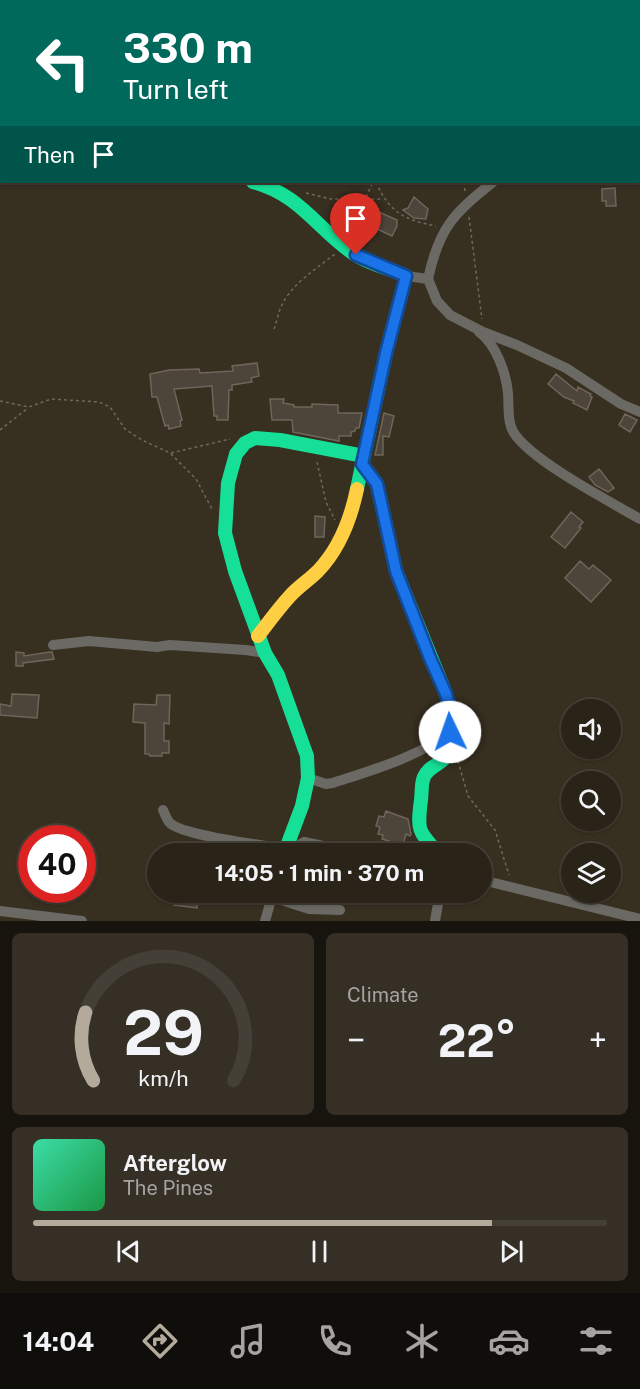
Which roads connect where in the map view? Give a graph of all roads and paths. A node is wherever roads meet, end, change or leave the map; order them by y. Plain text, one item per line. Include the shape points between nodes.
1 (264, 183) edge
2 (374, 183) edge
3 (375, 183) edge
4 (492, 183) edge
5 (304, 193) dead end
6 (366, 198) junction
7 (383, 199) junction
8 (466, 203) junction
9 (445, 228) junction
10 (345, 246) junction
11 (406, 276) junction
12 (428, 279) junction
13 (468, 325) junction
14 (274, 329) dead end
15 (483, 332) junction
16 (0, 401) edge
17 (29, 407) junction
18 (640, 412) edge
19 (0, 430) edge
20 (255, 438) junction
21 (315, 446) junction
22 (170, 453) junction
23 (363, 460) junction
24 (216, 515) dead end
25 (640, 519) edge
26 (344, 531) junction
27 (258, 636) junction
28 (53, 645) dead end
29 (265, 653) junction
30 (450, 738) junction
31 (308, 778) junction
32 (163, 810) dead end
33 (243, 843) edge
34 (288, 843) edge
35 (429, 843) edge
36 (492, 883) edge
37 (512, 888) junction
38 (270, 903) edge
39 (293, 903) edge
40 (438, 903) edge
41 (0, 910) edge
42 (340, 910) dead end
43 (21, 917) edge
44 (640, 919) edge
45 (82, 921) edge
46 (266, 921) edge
47 (435, 921) edge

1 - 10 street via 305,208
2 - 6 path
3 - 7 path
4 - 8 street
5 - 6 path via 331,199
6 - 7 path
7 - 9 path via 403,218
8 - 9 street
8 - 15 path
9 - 12 street
10 - 11 street via 356,255
10 - 14 path via 294,289 280,307
11 - 12 street
11 - 23 street
12 - 13 street via 437,301
13 - 15 street
13 - 25 street via 485,336 502,368 510,425 515,435 553,466
15 - 18 street via 566,368
16 - 17 path
17 - 19 path
17 - 22 path via 51,399 99,402 110,407 125,429
20 - 21 street
20 - 22 path via 229,439
20 - 27 street via 236,454 228,483 225,533
21 - 23 street
21 - 26 path via 326,502
22 - 24 path via 196,479
23 - 26 street via 353,510
23 - 30 street via 377,484 396,571 446,694 452,715
26 - 27 street via 317,572 291,594
27 - 29 street
28 - 29 street via 89,641
29 - 31 street via 278,675 307,756
30 - 31 street via 343,780 326,784
30 - 35 street via 445,758 424,776 418,824
30 - 37 path via 468,796 495,830
31 - 34 street
32 - 33 street via 169,822 181,829
36 - 37 street
37 - 44 street
38 - 46 street
39 - 42 street via 309,909
40 - 47 street
41 - 43 street
43 - 45 street

